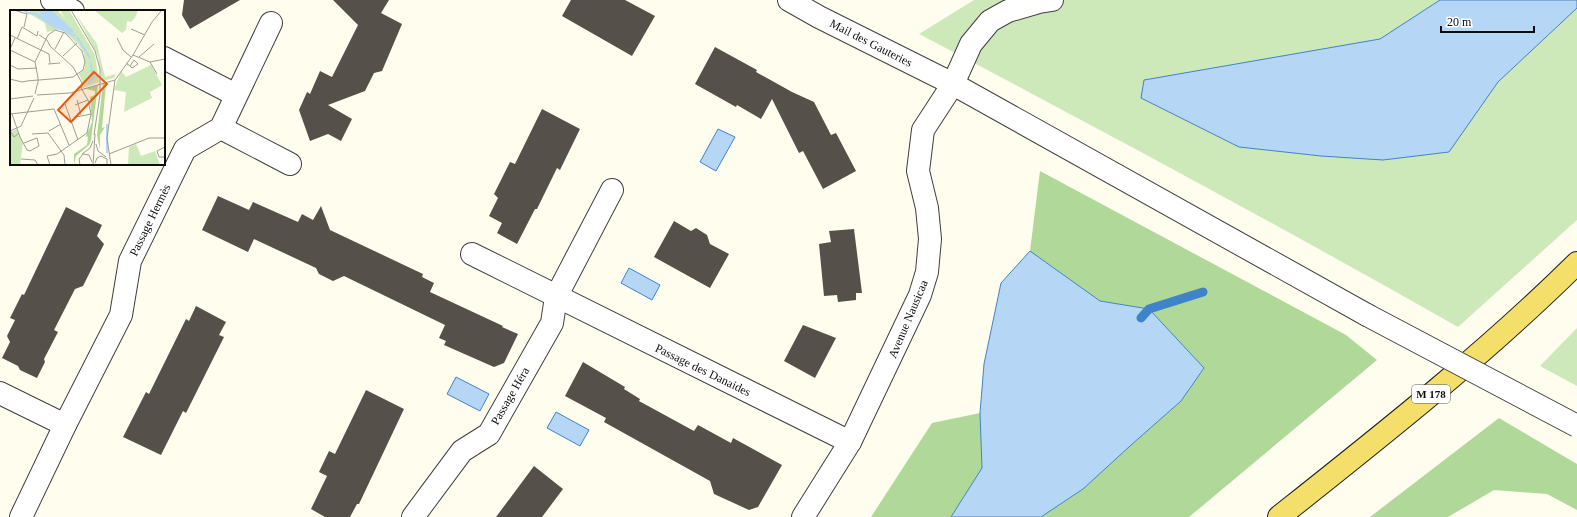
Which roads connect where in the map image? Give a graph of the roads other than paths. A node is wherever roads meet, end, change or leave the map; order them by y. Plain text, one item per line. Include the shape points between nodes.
1 (52, 0) edge
2 (789, 0) edge
3 (1052, 0) edge
4 (71, 10) edge
5 (271, 23) dead end
6 (165, 59) edge
7 (953, 84) junction
8 (236, 95) junction
9 (221, 128) junction
10 (290, 164) dead end
11 (612, 190) dead end
12 (472, 254) dead end
13 (1577, 263) edge
14 (556, 297) junction
15 (0, 393) edge
16 (65, 425) junction
17 (1577, 426) edge
18 (850, 442) junction
19 (21, 517) edge
20 (413, 517) edge
21 (802, 517) edge
22 (1279, 517) edge

1 - 4 street
2 - 7 street, Mail des Gauteries
3 - 7 street, Avenue Nausicaa via 1008,11 990,21 971,44
5 - 8 street
6 - 8 street
7 - 17 street, Mail des Gauteries, bridge via 1367,315
7 - 18 street, Avenue Nausicaa via 923,130 918,171 927,208 930,239 927,272 920,295
8 - 9 street
9 - 10 street
9 - 16 street, Passage Hermès via 184,148 130,261 121,315
11 - 14 street
12 - 14 street, Passage des Danaides
13 - 22 main road, M 178 via 1538,301 1400,421
14 - 18 street, Passage des Danaides
14 - 20 street, Passage Héra via 552,324 489,434 462,451
15 - 16 street
16 - 19 street, Passage Hermès
18 - 21 street, Avenue Nausicaa

